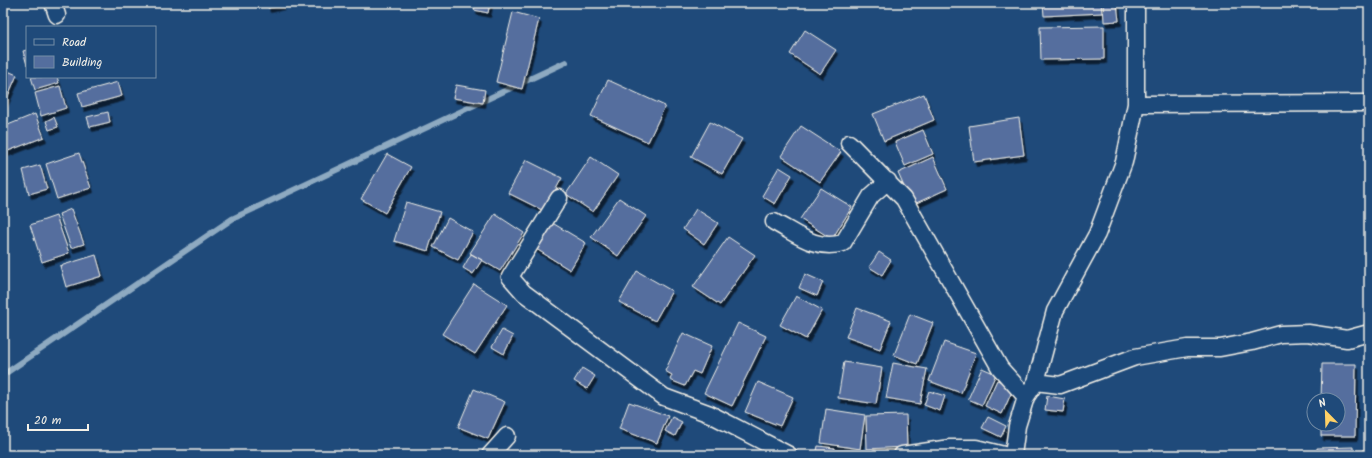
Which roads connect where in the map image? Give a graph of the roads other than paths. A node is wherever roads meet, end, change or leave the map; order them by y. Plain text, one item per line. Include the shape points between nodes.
1 (1136, 3) edge
2 (1369, 103) edge
3 (1136, 104) junction
4 (849, 143) dead end
5 (888, 181) junction
6 (558, 198) dead end
7 (774, 222) dead end
8 (1369, 334) edge
9 (1036, 382) junction
10 (1026, 397) junction
11 (507, 436) dead end
12 (490, 455) edge
13 (790, 455) edge
14 (902, 455) edge
15 (1004, 455) edge
16 (1012, 455) edge

1 - 3 street
2 - 3 street
3 - 9 street via 1124,162 1097,234 1055,312
4 - 5 street
5 - 7 street via 871,196 843,243 832,247 820,246
5 - 10 street via 904,199 1000,368
6 - 13 street via 510,277 524,293 664,397 710,414
8 - 9 street via 1347,339 1308,333 1280,334 1220,348 1188,348 1135,357 1060,386
9 - 10 street
10 - 16 street
11 - 12 street
14 - 15 street via 950,448 976,448

